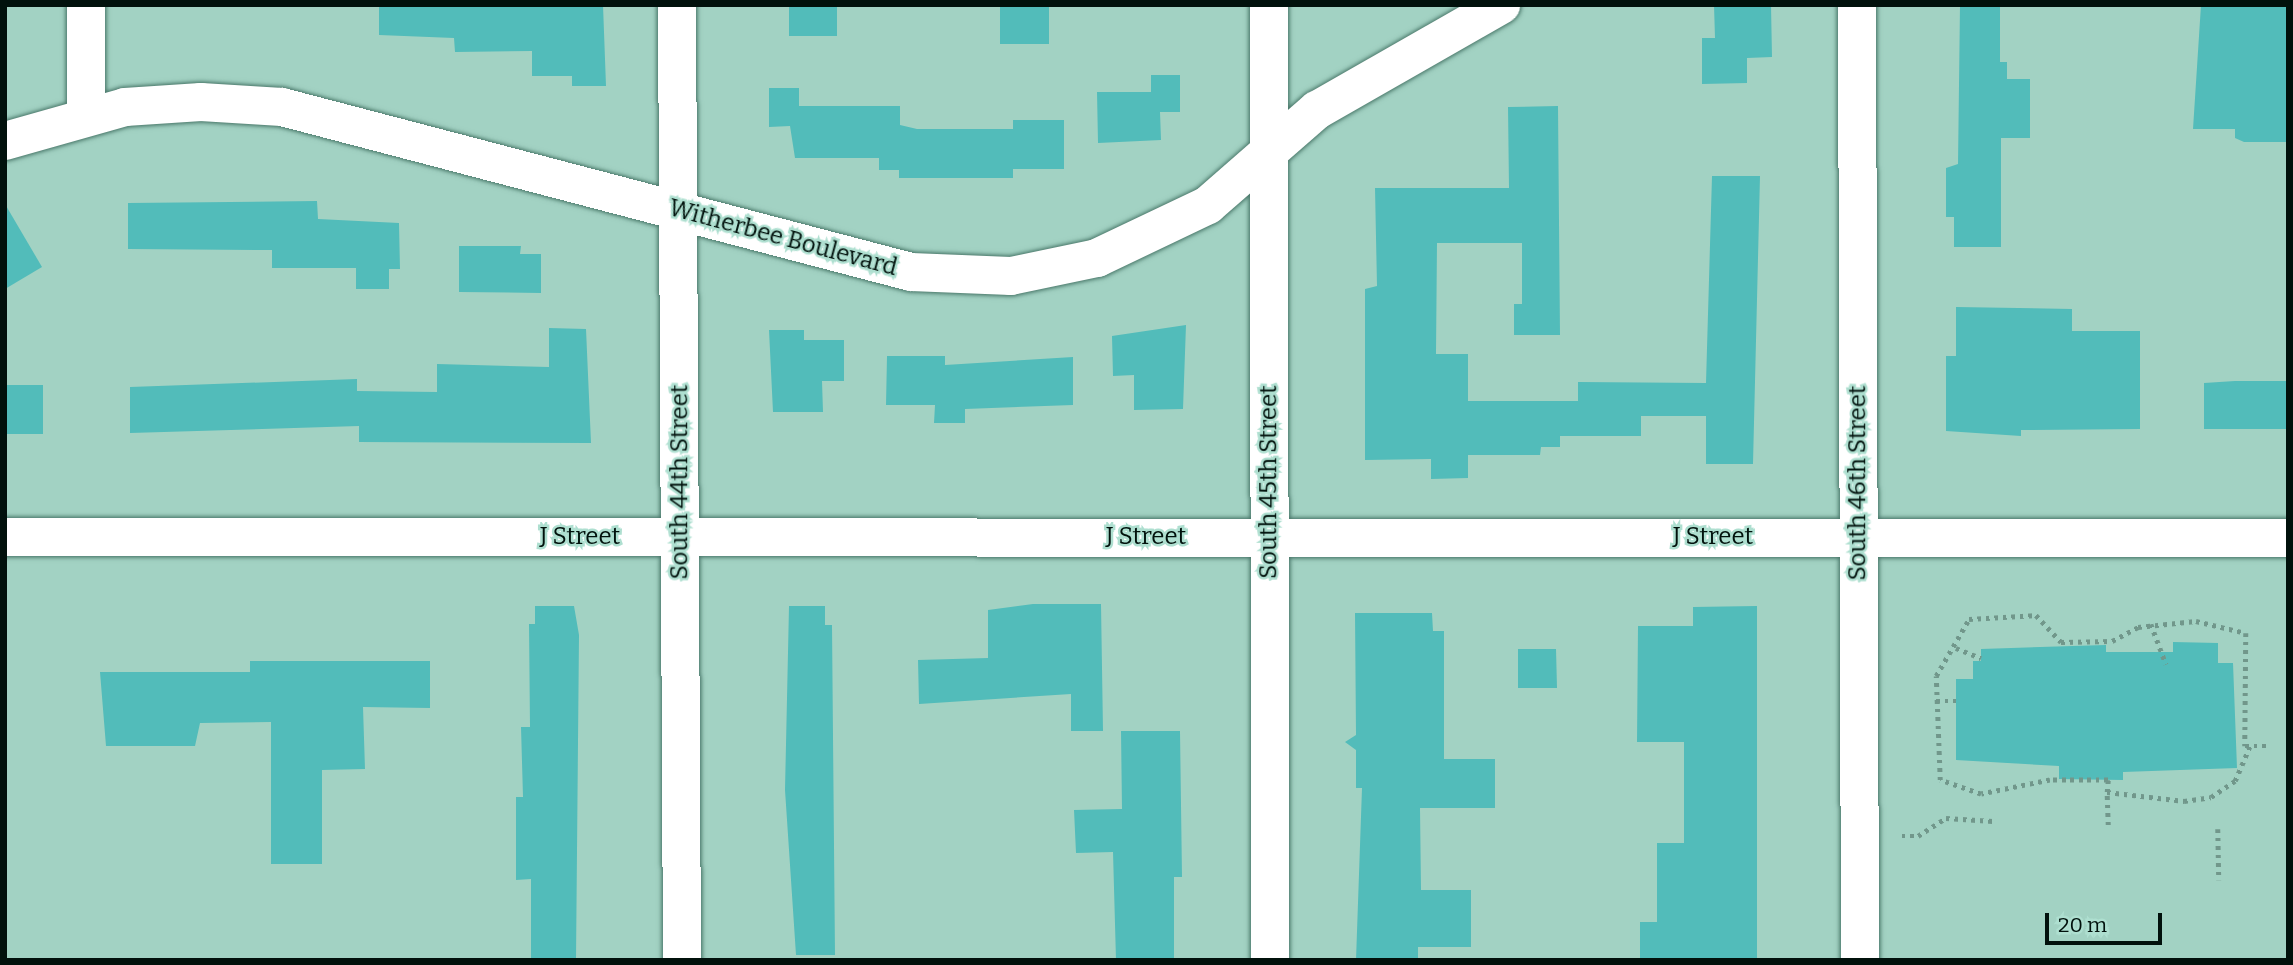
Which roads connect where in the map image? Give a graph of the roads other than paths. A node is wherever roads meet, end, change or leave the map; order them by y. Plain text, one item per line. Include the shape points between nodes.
1 (86, 5) edge
2 (677, 5) edge
3 (1269, 5) edge
4 (1501, 5) edge
5 (1857, 5) edge
6 (86, 114) junction
7 (5, 141) edge
8 (1270, 151) junction
9 (677, 211) junction
10 (681, 536) junction
11 (5, 537) edge
12 (1858, 537) junction
13 (1268, 538) junction
14 (2288, 538) edge
15 (682, 960) edge
16 (1270, 960) edge
17 (1860, 960) edge

1 - 6 street
2 - 9 street, South 44th Street
3 - 8 street, South 45th Street
4 - 8 street, Witherbee Boulevard via 1359,83
5 - 12 street, South 46th Street
6 - 7 street, Witherbee Boulevard
6 - 9 street, Witherbee Boulevard via 189,102 282,107
8 - 9 street, Witherbee Boulevard via 1208,205 1141,239 1097,258 1011,276 911,272
8 - 13 street, South 45th Street
9 - 10 street, South 44th Street
10 - 11 street, J Street
10 - 13 street, J Street
10 - 15 street, South 44th Street
12 - 13 street, J Street
12 - 14 street, J Street
12 - 17 street, South 46th Street
13 - 16 street, South 45th Street

